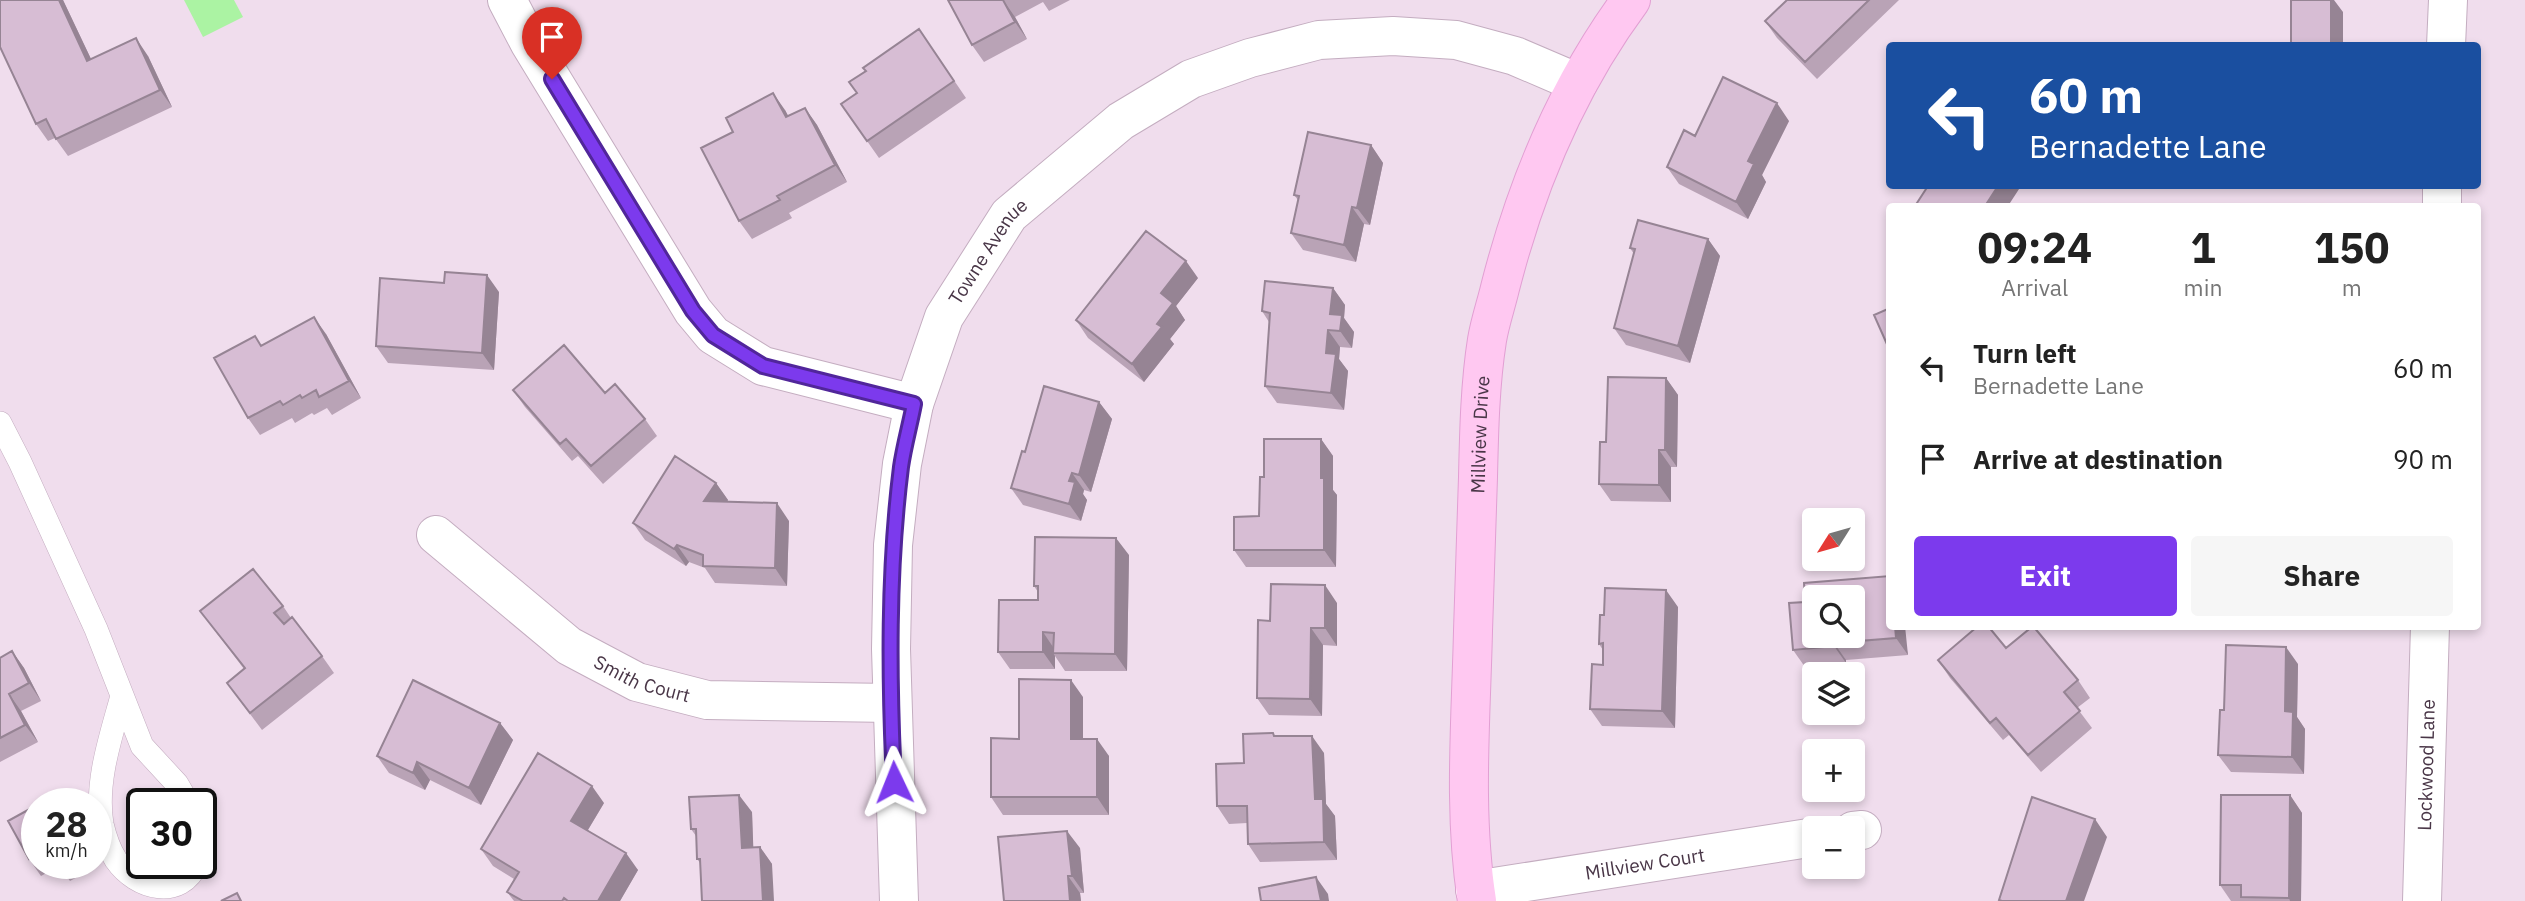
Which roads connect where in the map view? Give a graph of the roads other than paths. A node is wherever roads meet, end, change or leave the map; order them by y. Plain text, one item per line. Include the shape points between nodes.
1 (507, 0) edge
2 (1631, 0) edge
3 (2448, 0) edge
4 (2446, 42) edge
5 (1578, 83) junction
6 (914, 404) junction
7 (0, 423) edge
8 (436, 535) dead end
9 (2430, 630) edge
10 (122, 696) junction
11 (891, 703) junction
12 (179, 788) edge
13 (1802, 839) edge
14 (126, 871) edge
15 (137, 879) edge
16 (186, 879) edge
17 (1476, 895) edge
18 (899, 901) edge
19 (2422, 901) edge

1 - 6 street via 693,311 713,335 763,366
2 - 5 street, Millview Drive
3 - 4 street
5 - 6 street, Towne Avenue via 1515,57 1456,40 1393,36 1319,40 1191,79 1121,121 1009,215 944,317
5 - 17 street, Millview Drive via 1526,201 1487,340 1479,427 1471,719 1470,828
6 - 11 street, Towne Avenue via 893,545
7 - 10 lane
8 - 11 street, Smith Court via 569,646 637,682 707,700
9 - 19 street, Lockwood Lane
10 - 12 lane via 142,746
10 - 14 lane via 108,749 101,808 107,842
11 - 18 street, Towne Avenue
13 - 17 street, Millview Court
15 - 16 lane via 171,889

